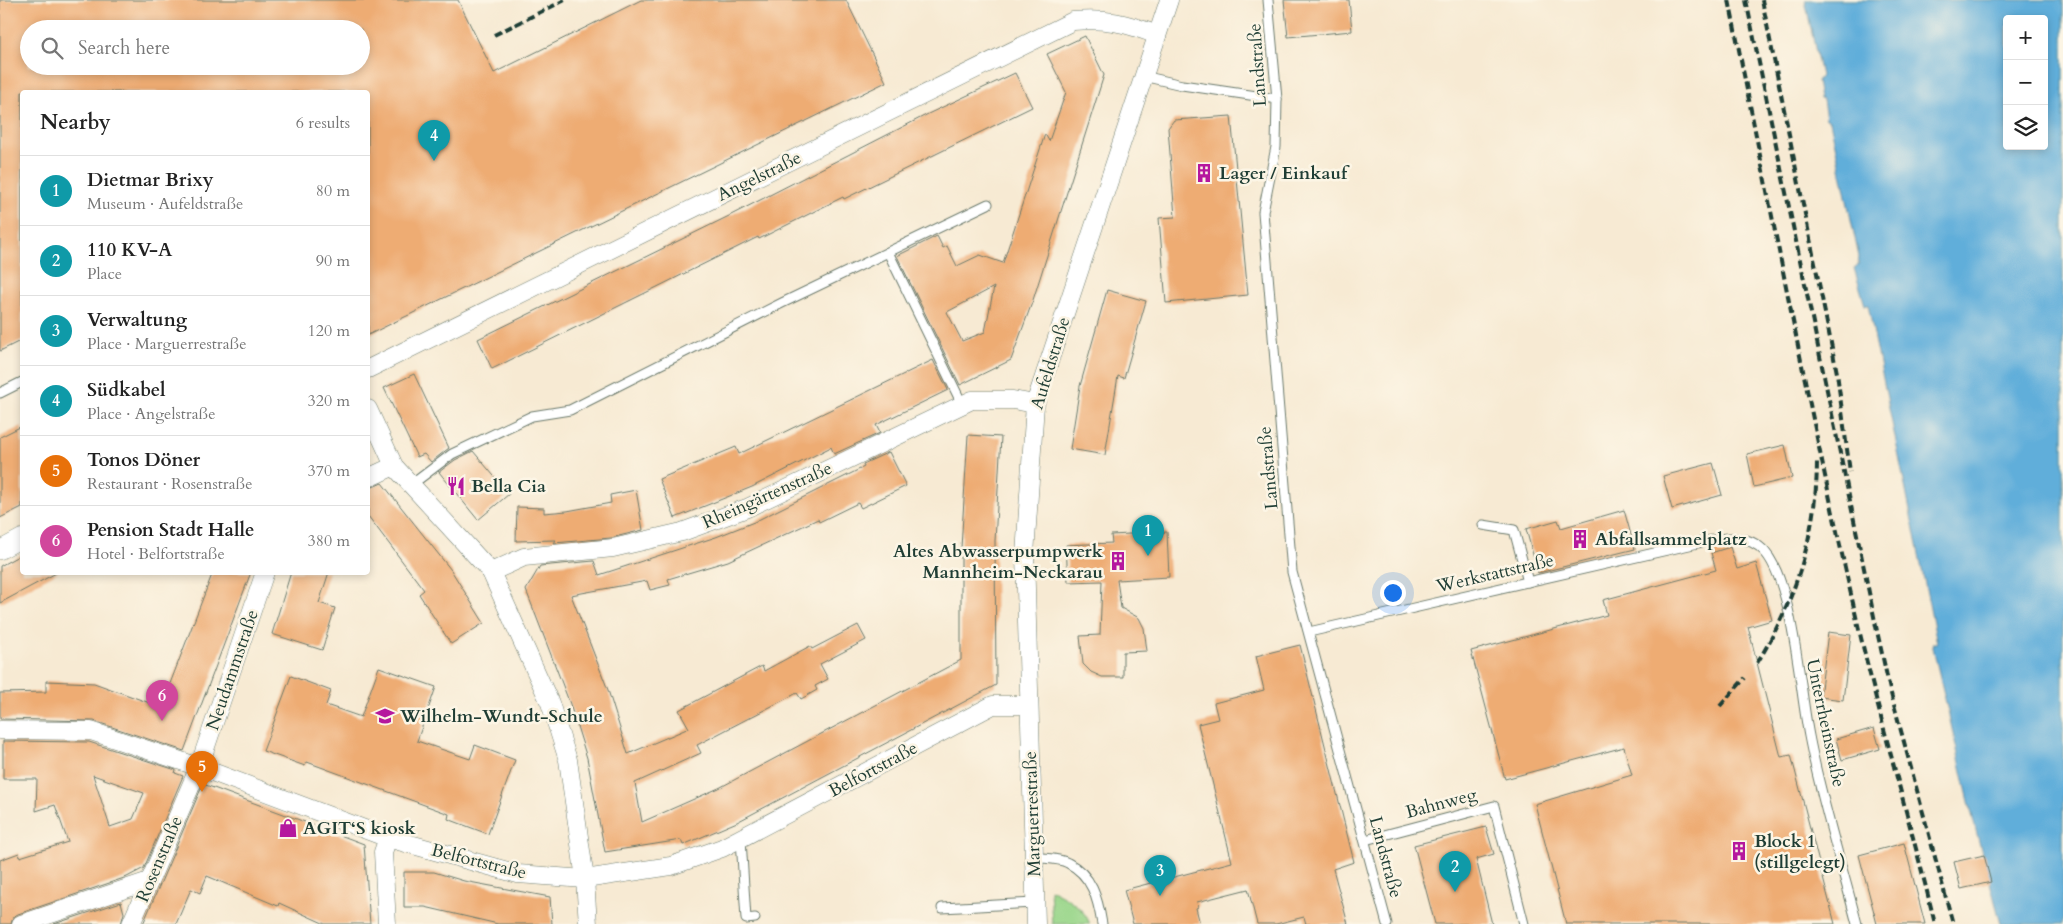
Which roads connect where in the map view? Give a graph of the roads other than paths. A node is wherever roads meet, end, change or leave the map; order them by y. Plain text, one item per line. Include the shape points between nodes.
1 (1169, 0) edge
2 (1268, 0) edge
3 (1157, 35) junction
4 (1143, 76) junction
5 (1277, 99) junction
6 (988, 204) dead end
7 (888, 252) junction
8 (370, 368) edge
9 (20, 383) edge
10 (0, 393) edge
11 (962, 404) junction
12 (1034, 404) junction
13 (370, 413) edge
14 (394, 466) junction
15 (370, 477) edge
16 (411, 485) junction
17 (1483, 525) dead end
18 (20, 539) edge
19 (1747, 540) joint
20 (0, 550) edge
21 (490, 572) junction
22 (264, 575) edge
23 (1528, 582) junction
24 (1309, 632) junction
25 (1028, 705) junction
26 (0, 730) edge
27 (199, 767) junction
28 (388, 838) junction
29 (741, 839) junction
30 (1365, 840) junction
31 (1033, 858) junction
32 (585, 879) junction
33 (149, 881) junction
34 (1035, 903) junction
35 (942, 908) dead end
36 (755, 918) dead end
37 (21, 924) edge
38 (131, 924) edge
39 (387, 924) edge
40 (588, 924) edge
41 (1036, 924) edge
42 (1102, 924) edge
43 (1387, 924) edge
44 (1524, 924) edge
45 (1857, 924) edge

1 - 3 street, Aufeldstraße
2 - 5 lane, Landstraße
3 - 4 street, Aufeldstraße
3 - 8 street, Angelstraße via 1107,20 1073,21
4 - 5 lane
4 - 12 street, Aufeldstraße
5 - 24 lane, Landstraße via 1276,147 1263,212 1292,572
6 - 7 lane
7 - 11 lane
7 - 16 lane via 570,410 532,416 452,454
9 - 10 lane
11 - 12 street, Rheingärtenstraße via 972,400 1013,400
11 - 21 street, Rheingärtenstraße via 747,508 682,532 613,548 524,557
12 - 25 street, Aufeldstraße via 1025,555
13 - 14 street
14 - 15 street
14 - 16 street
16 - 21 street
17 - 23 lane via 1514,530
18 - 20 street
19 - 23 lane, Werkstattstraße via 1728,537
19 - 45 lane, Unterrheinstraße via 1765,552 1778,572 1788,608 1809,737
21 - 32 street via 550,703 568,760
22 - 27 street, Neudammstraße
23 - 24 lane, Werkstattstraße
24 - 30 lane, Landstraße
25 - 29 street, Belfortstraße via 993,705
25 - 31 street, Marguerrestraße
26 - 27 street, Belfortstraße via 91,731
27 - 28 street, Belfortstraße
27 - 33 street, Rosenstraße
28 - 32 street, Belfortstraße via 518,874
28 - 39 street via 383,852
29 - 32 street, Belfortstraße via 671,866
29 - 36 lane via 746,919
30 - 43 lane, Landstraße
30 - 44 lane, Bahnweg via 1494,806
31 - 34 street, Marguerrestraße
31 - 42 lane via 1067,862 1087,876 1099,906
32 - 40 street
33 - 37 street
33 - 38 street, Rosenstraße
34 - 35 lane
34 - 41 street, Marguerrestraße

